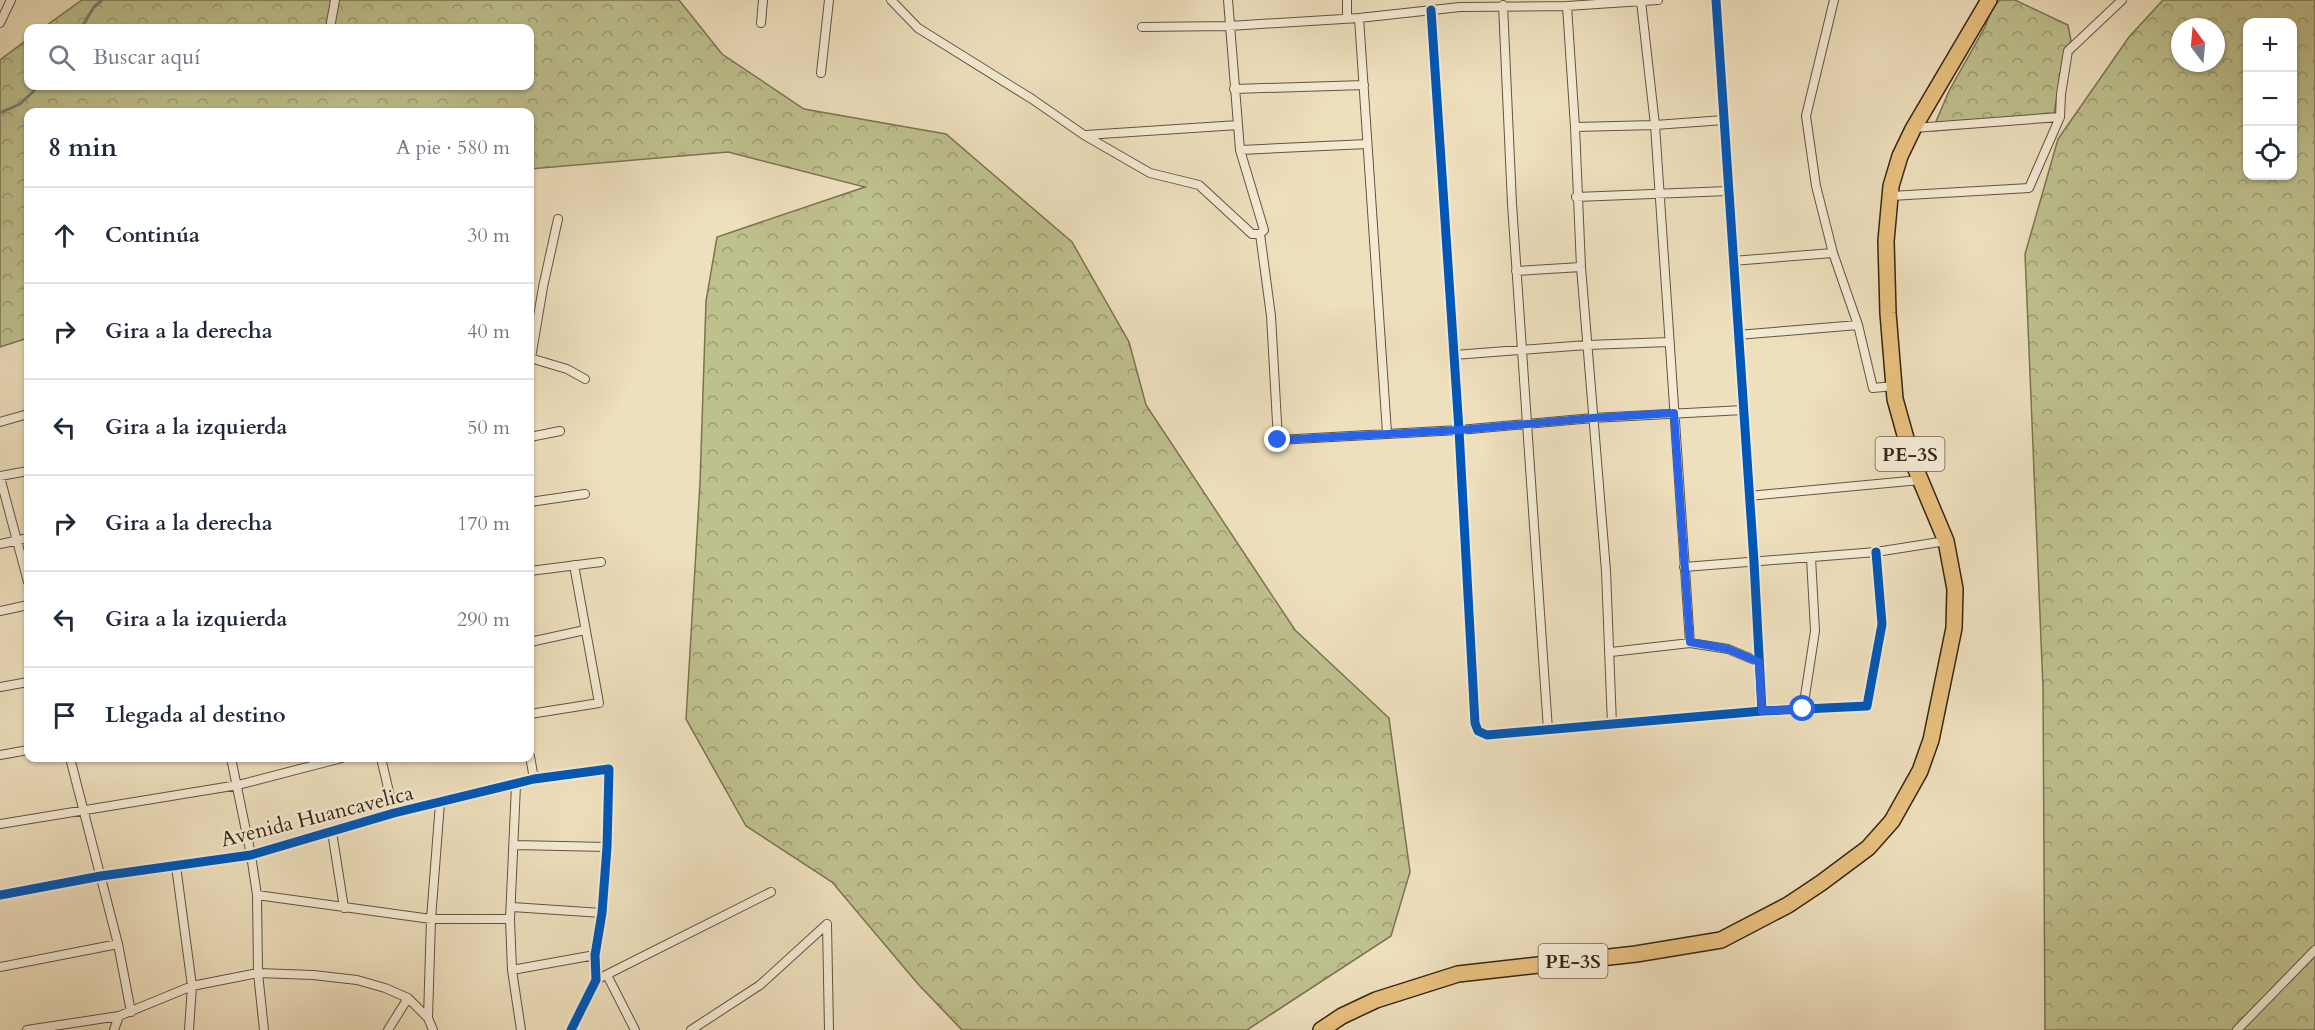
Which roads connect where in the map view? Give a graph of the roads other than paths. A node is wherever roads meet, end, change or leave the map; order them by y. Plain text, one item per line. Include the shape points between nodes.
1 (11, 0) edge
2 (335, 0) edge
3 (763, 0) edge
4 (830, 0) edge
5 (891, 0) edge
6 (1228, 0) edge
7 (1347, 0) edge
8 (1658, 0) edge
9 (1716, 0) edge
10 (1834, 0) edge
11 (1989, 0) edge
12 (2122, 0) edge
13 (1641, 1) edge
14 (1598, 2) edge
15 (1473, 3) edge
16 (1503, 5) junction
17 (1567, 6) junction
18 (1431, 10) junction
19 (2, 12) edge
20 (1347, 18) junction
21 (1359, 18) junction
22 (0, 22) edge
23 (760, 23) dead end
24 (331, 24) edge
25 (1229, 26) junction
26 (1142, 27) dead end
27 (821, 73) dead end
28 (1364, 85) junction
29 (1234, 89) junction
30 (2060, 117) junction
31 (1724, 120) junction
32 (1238, 125) junction
33 (1655, 125) junction
34 (1575, 127) junction
35 (1913, 129) junction
36 (1084, 135) junction
37 (1367, 144) junction
38 (1240, 150) junction
39 (1728, 191) junction
40 (1659, 195) junction
41 (1576, 196) junction
42 (1891, 196) junction
43 (558, 219) dead end
44 (1260, 234) junction
45 (1833, 253) junction
46 (1732, 261) junction
47 (1581, 267) junction
48 (1516, 271) junction
49 (1858, 325) junction
50 (1737, 335) junction
51 (534, 336) edge
52 (1669, 342) junction
53 (1587, 345) junction
54 (1523, 349) junction
55 (1454, 355) junction
56 (534, 359) edge
57 (585, 379) dead end
58 (1895, 386) junction
59 (1743, 410) junction
60 (1674, 413) junction
61 (24, 415) edge
62 (1593, 418) junction
63 (0, 422) edge
64 (1527, 424) junction
65 (1460, 430) junction
66 (560, 431) dead end
67 (1387, 433) junction
68 (534, 436) edge
69 (24, 472) edge
70 (0, 476) edge
71 (1921, 480) junction
72 (585, 494) dead end
73 (1749, 496) junction
74 (534, 501) edge
75 (24, 539) edge
76 (18, 540) junction
77 (1946, 541) junction
78 (0, 544) edge
79 (1876, 552) junction
80 (1811, 558) junction
81 (600, 562) dead end
82 (1754, 562) junction
83 (24, 565) edge
84 (574, 566) junction
85 (1684, 567) junction
86 (534, 571) edge
87 (24, 606) edge
88 (0, 611) edge
89 (585, 630) junction
90 (534, 641) edge
91 (1690, 642) junction
92 (1611, 652) junction
93 (1759, 662) junction
94 (24, 683) edge
95 (0, 687) edge
96 (1803, 709) junction
97 (1762, 711) junction
98 (534, 713) edge
99 (1612, 725) junction
100 (1548, 730) junction
101 (24, 751) edge
102 (0, 755) edge
103 (71, 762) edge
104 (232, 762) edge
105 (327, 762) edge
106 (382, 762) edge
107 (531, 762) edge
108 (534, 779) junction
109 (238, 785) junction
110 (516, 785) junction
111 (440, 803) junction
112 (83, 808) junction
113 (394, 813) junction
114 (0, 824) edge
115 (332, 832) junction
116 (515, 845) junction
117 (607, 847) junction
118 (251, 855) junction
119 (176, 867) junction
120 (100, 876) junction
121 (771, 892) dead end
122 (0, 895) edge
123 (257, 895) junction
124 (512, 907) junction
125 (344, 908) junction
126 (602, 913) junction
127 (431, 919) junction
128 (510, 919) junction
129 (118, 945) junction
130 (2315, 950) edge
131 (595, 955) junction
132 (0, 967) edge
133 (512, 970) junction
134 (258, 973) junction
135 (607, 975) junction
136 (596, 980) junction
137 (192, 986) junction
138 (408, 999) junction
139 (131, 1012) junction
140 (119, 1016) junction
141 (428, 1018) junction
142 (31, 1030) edge
143 (114, 1030) edge
144 (189, 1030) edge
145 (264, 1030) edge
146 (388, 1030) edge
147 (432, 1030) edge
148 (521, 1030) edge
149 (571, 1030) edge
150 (635, 1030) edge
151 (691, 1030) edge
152 (829, 1030) edge
153 (1321, 1030) edge
154 (2237, 1030) edge

1 - 19 street
2 - 24 street
3 - 23 street
4 - 27 street
5 - 36 street via 918,28
6 - 25 street
7 - 20 street
8 - 13 street
9 - 31 street
10 - 45 street via 1806,116 1816,186
11 - 35 highway, PE-3S
12 - 30 street via 2068,51
13 - 14 street
13 - 33 street
14 - 17 street
15 - 16 street
15 - 18 street
16 - 17 street
16 - 48 street
17 - 34 street
18 - 21 street
18 - 55 street
19 - 22 street
20 - 21 street
20 - 25 street
21 - 28 street
25 - 26 street
25 - 29 street
28 - 29 street
28 - 37 street
29 - 32 street
30 - 35 street
30 - 42 street via 2029,188
31 - 33 street
31 - 39 street
32 - 36 street
32 - 38 street
33 - 34 street
33 - 40 street
34 - 41 street
35 - 42 highway, PE-3S via 1900,156
36 - 44 street via 1150,173 1199,185 1252,234
37 - 38 street
37 - 67 street
38 - 44 street via 1264,230
39 - 40 street
39 - 46 street
40 - 41 street
40 - 52 street
41 - 47 street
42 - 58 highway, PE-3S via 1886,251
43 - 51 street
44 - 67 street via 1271,316 1278,440
45 - 46 street
45 - 49 street
46 - 50 street
47 - 48 street
47 - 53 street
48 - 54 street
49 - 50 street
49 - 58 street via 1873,388
50 - 59 street
52 - 53 street
52 - 60 street
53 - 54 street
53 - 62 street
54 - 55 street
54 - 64 street
55 - 65 street
56 - 57 street
58 - 71 highway, PE-3S via 1909,450
59 - 60 street
59 - 73 street
60 - 62 street
60 - 85 street
61 - 63 street
62 - 64 street
62 - 92 street
64 - 65 street
64 - 100 street
65 - 67 street
65 - 100 street via 1475,723 1478,731 1487,735
66 - 68 street
69 - 70 street
70 - 76 street
71 - 73 street
71 - 77 highway, PE-3S
72 - 74 street
73 - 82 street
75 - 76 street
76 - 78 street
76 - 83 street
77 - 79 street
77 - 153 highway, PE-3S via 1955,589 1954,628 1931,740 1920,771 1892,821 1868,848 1788,905 1721,940 1458,974 1376,1000
79 - 80 street
79 - 96 street via 1882,624 1867,706
80 - 82 street
80 - 96 street via 1815,631
81 - 84 street
82 - 85 street
82 - 93 street
84 - 86 street
84 - 89 street
85 - 91 street
87 - 88 street
89 - 90 street
89 - 98 street via 599,703
91 - 92 street
91 - 93 street via 1728,649
92 - 99 street
93 - 97 street
94 - 95 street
96 - 97 street
97 - 99 street
99 - 100 street
101 - 102 street
103 - 112 street
104 - 109 street
105 - 109 street
106 - 113 street
107 - 108 street
108 - 110 street, Avenida Huancavelica
108 - 117 street, Avenida Huancavelica via 609,769
109 - 112 street
109 - 118 street
110 - 111 street, Avenida Huancavelica
110 - 116 street
111 - 113 street, Avenida Huancavelica
111 - 127 street
112 - 114 street
112 - 120 street
113 - 115 street, Avenida Huancavelica
115 - 118 street, Avenida Huancavelica
115 - 125 street
116 - 117 street
116 - 124 street
117 - 126 street
118 - 119 street, Avenida Huancavelica
118 - 123 street
119 - 120 street, Avenida Huancavelica
119 - 137 street
120 - 122 street, Avenida Huancavelica
120 - 129 street
121 - 135 street
123 - 125 street
123 - 134 street
124 - 126 street
124 - 128 street
125 - 127 street
126 - 131 street
127 - 128 street
127 - 141 street
128 - 133 street
129 - 132 street
129 - 139 street
130 - 154 street
131 - 133 street
131 - 136 street
133 - 148 street
134 - 137 street
134 - 138 street via 357,980
134 - 145 street
135 - 136 street
135 - 150 street
136 - 149 street
137 - 139 street
137 - 144 street
138 - 141 street
138 - 146 street
139 - 140 street
140 - 142 street
140 - 143 street
141 - 147 street
151 - 152 street via 760,985 827,924

